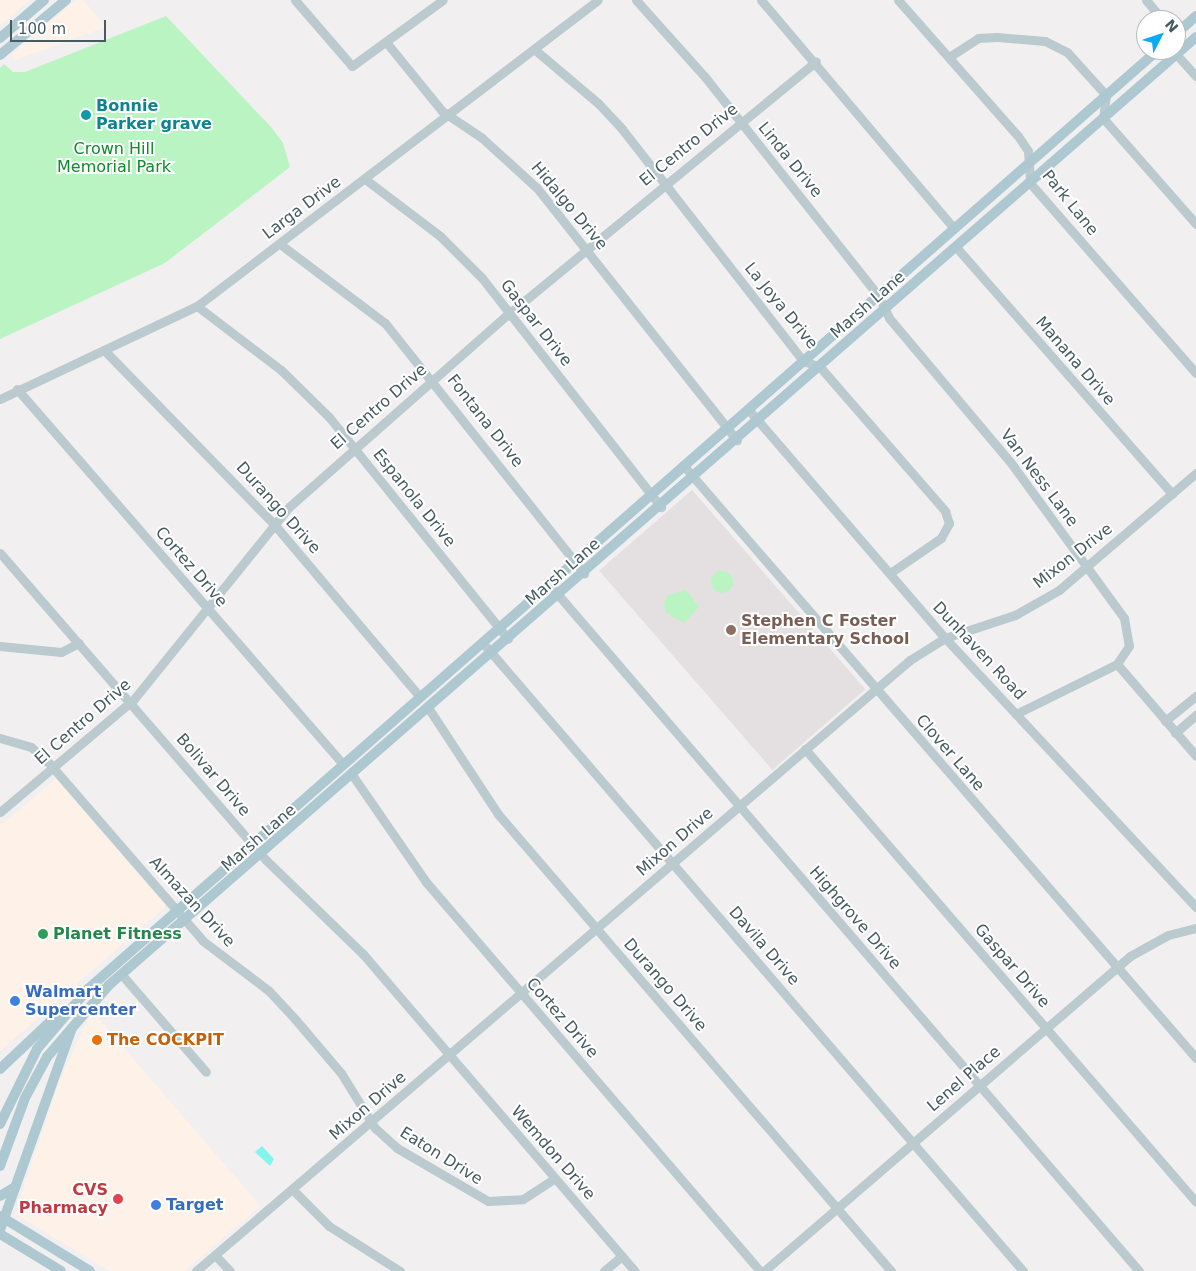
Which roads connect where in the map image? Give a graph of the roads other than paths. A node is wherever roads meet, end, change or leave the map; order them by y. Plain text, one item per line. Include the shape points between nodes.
1 (66, 0) edge
2 (295, 0) edge
3 (443, 0) edge
4 (598, 0) edge
5 (636, 0) edge
6 (761, 0) edge
7 (898, 0) edge
8 (1146, 0) edge
9 (41, 3) edge
10 (1154, 10) edge
11 (1196, 16) edge
12 (46, 17) junction
13 (1186, 25) edge
14 (0, 38) edge
15 (386, 42) junction
16 (534, 50) junction
17 (0, 55) edge
18 (949, 57) junction
19 (1146, 60) edge
20 (1166, 60) edge
21 (1184, 60) edge
22 (816, 61) junction
23 (1196, 76) edge
24 (1106, 95) junction
25 (1129, 96) junction
26 (448, 114) junction
27 (1082, 116) junction
28 (1103, 118) junction
29 (741, 122) junction
30 (1030, 158) junction
31 (1055, 160) junction
32 (365, 179) junction
33 (1008, 180) junction
34 (1030, 182) junction
35 (665, 184) junction
36 (1196, 224) edge
37 (954, 228) junction
38 (977, 229) junction
39 (280, 244) junction
40 (934, 246) junction
41 (956, 247) junction
42 (587, 249) junction
43 (878, 295) junction
44 (197, 306) junction
45 (887, 308) junction
46 (510, 313) junction
47 (104, 350) junction
48 (802, 361) junction
49 (820, 367) junction
50 (1196, 372) edge
51 (434, 379) junction
52 (17, 390) junction
53 (0, 399) edge
54 (748, 408) junction
55 (758, 420) junction
56 (726, 428) junction
57 (737, 440) junction
58 (355, 448) junction
59 (683, 465) junction
60 (1196, 474) edge
61 (694, 478) junction
62 (650, 494) junction
63 (1172, 494) junction
64 (661, 506) junction
65 (273, 523) junction
66 (0, 553) edge
67 (574, 560) junction
68 (1087, 568) junction
69 (584, 573) junction
70 (890, 573) junction
71 (548, 583) junction
72 (558, 596) junction
73 (206, 608) junction
74 (498, 627) junction
75 (945, 638) junction
76 (508, 640) junction
77 (482, 642) junction
78 (79, 643) junction
79 (0, 646) edge
80 (492, 654) junction
81 (1117, 664) junction
82 (875, 690) junction
83 (419, 696) junction
84 (1196, 696) edge
85 (130, 703) junction
86 (429, 709) junction
87 (1016, 714) junction
88 (1196, 715) edge
89 (1165, 721) junction
90 (1176, 732) junction
91 (0, 738) edge
92 (806, 749) junction
93 (1196, 756) edge
94 (342, 763) junction
95 (54, 769) junction
96 (353, 776) junction
97 (739, 806) junction
98 (0, 812) edge
99 (251, 843) junction
100 (262, 855) junction
101 (673, 863) junction
102 (1196, 906) edge
103 (175, 910) junction
104 (186, 922) junction
105 (597, 928) junction
106 (1196, 928) edge
107 (114, 966) junction
108 (1115, 969) junction
109 (122, 975) junction
110 (522, 993) junction
111 (67, 1009) junction
112 (72, 1028) junction
113 (1046, 1028) junction
114 (449, 1055) junction
115 (1196, 1058) edge
116 (0, 1068) edge
117 (206, 1072) dead end
118 (979, 1086) junction
119 (371, 1123) junction
120 (0, 1124) edge
121 (913, 1143) junction
122 (0, 1166) edge
123 (555, 1178) junction
124 (17, 1185) junction
125 (293, 1190) junction
126 (0, 1196) edge
127 (1196, 1202) edge
128 (837, 1208) junction
129 (2, 1218) edge
130 (0, 1232) edge
131 (216, 1255) junction
132 (622, 1256) junction
133 (86, 1270) edge
134 (62, 1271) edge
135 (196, 1271) edge
136 (230, 1271) edge
137 (400, 1271) edge
138 (604, 1271) edge
139 (635, 1271) edge
140 (762, 1271) edge
141 (891, 1271) edge
142 (1023, 1271) edge
143 (1139, 1271) edge

1 - 12 main road
2 - 15 street via 349,65 356,65
3 - 15 street
4 - 16 street, Larga Drive
5 - 29 street, Linda Drive
6 - 22 street
7 - 18 street
8 - 10 street
9 - 12 main road
9 - 14 main road
11 - 13 main road
12 - 17 main road
15 - 26 street, Hidalgo Drive
16 - 26 street, Larga Drive
16 - 35 street, La Joya Drive via 598,103
18 - 24 street via 978,38 1045,41 1079,63
18 - 30 street
19 - 24 main road, Marsh Lane
20 - 25 main road, Marsh Lane
21 - 23 street
22 - 29 street, El Centro Drive
22 - 37 street
24 - 25 main road
24 - 27 main road, Marsh Lane
24 - 28 street
25 - 28 main road, Marsh Lane
26 - 32 street, Larga Drive
26 - 42 street, Hidalgo Drive via 519,170
27 - 28 main road
27 - 30 main road, Marsh Lane
28 - 31 main road, Marsh Lane
28 - 36 street
29 - 35 street, El Centro Drive
29 - 43 street, Linda Drive
30 - 31 main road
30 - 33 main road, Marsh Lane
30 - 34 street, Park Lane
31 - 34 main road, Marsh Lane
32 - 39 street, Larga Drive
32 - 46 street, Gaspar Drive via 440,236
33 - 34 main road
33 - 37 main road, Marsh Lane
34 - 38 main road, Marsh Lane
34 - 50 street, Park Lane
35 - 42 street, El Centro Drive
35 - 48 street, La Joya Drive
37 - 38 main road
37 - 40 main road, Marsh Lane
37 - 41 main road
38 - 41 main road, Marsh Lane
39 - 44 street, Larga Drive
39 - 51 street, Fontana Drive via 362,302
40 - 41 main road
40 - 43 main road, Marsh Lane
41 - 45 main road, Marsh Lane
41 - 63 street, Manana Drive
42 - 46 street, El Centro Drive
42 - 56 street, Hidalgo Drive
43 - 45 street, Van Ness Lane
43 - 48 main road, Marsh Lane
44 - 47 street, Larga Drive
44 - 58 street, Espanola Drive via 281,370
45 - 49 main road, Marsh Lane
45 - 68 street, Van Ness Lane via 889,318 991,438
46 - 51 street, El Centro Drive
46 - 62 street, Gaspar Drive
47 - 52 street, Larga Drive
47 - 65 street, Durango Drive
48 - 49 street, La Joya Drive
48 - 54 main road, Marsh Lane
49 - 55 main road, Marsh Lane
49 - 70 street, La Joya Drive via 948,517 948,530 941,538
51 - 58 street, El Centro Drive
51 - 67 street, Fontana Drive
52 - 53 street, Larga Drive
52 - 73 street, Cortez Drive
54 - 55 street, Dunhaven Road
54 - 56 main road, Marsh Lane
55 - 57 main road, Marsh Lane
55 - 70 street, Dunhaven Road
56 - 57 street, Hidalgo Drive
56 - 59 main road, Marsh Lane
57 - 61 main road, Marsh Lane
58 - 65 street, El Centro Drive
58 - 74 street, Espanola Drive
59 - 61 street, Clover Lane
59 - 62 main road, Marsh Lane
60 - 63 street, Mixon Drive
61 - 64 main road, Marsh Lane
61 - 82 street, Clover Lane
62 - 64 street, Gaspar Drive
62 - 67 main road, Marsh Lane
63 - 68 street, Mixon Drive
64 - 69 main road, Marsh Lane
65 - 73 street, El Centro Drive
65 - 83 street, Durango Drive
66 - 78 street, Bolivar Drive
67 - 69 street, Fontana Drive
67 - 71 main road, Marsh Lane
68 - 75 street, Mixon Drive via 1015,615
68 - 81 street, Van Ness Lane via 1128,626 1128,646
69 - 72 main road, Marsh Lane
70 - 75 street, Dunhaven Road
71 - 72 street, Highgrove Drive
71 - 74 main road, Marsh Lane
72 - 76 main road, Marsh Lane
72 - 97 street, Highgrove Drive
73 - 85 street, El Centro Drive
73 - 94 street, Cortez Drive
74 - 76 street, Espanola Drive
74 - 77 main road, Marsh Lane
75 - 82 street, Mixon Drive
75 - 87 street, Dunhaven Road
76 - 80 main road, Marsh Lane
77 - 80 street, Davila Drive
77 - 83 main road, Marsh Lane
78 - 79 street via 61,652
78 - 85 street, Bolivar Drive
80 - 86 main road, Marsh Lane
80 - 101 street, Davila Drive
81 - 87 street
81 - 89 street
82 - 92 street, Mixon Drive
82 - 108 street, Clover Lane
83 - 86 main road
83 - 94 main road, Marsh Lane
84 - 89 street
85 - 95 street, El Centro Drive
85 - 99 street, Bolivar Drive
86 - 96 main road, Marsh Lane
86 - 105 street, Durango Drive via 487,800
87 - 102 street, Dunhaven Road
88 - 90 street
89 - 90 street
90 - 93 street
91 - 95 street, Almazan Drive via 31,748
92 - 97 street, Mixon Drive
92 - 113 street, Gaspar Drive
94 - 96 main road
94 - 99 main road, Marsh Lane
95 - 98 street, El Centro Drive
95 - 103 street, Almazan Drive
96 - 100 main road, Marsh Lane
96 - 110 street, Cortez Drive via 413,866
97 - 101 street, Mixon Drive
97 - 118 street, Highgrove Drive
99 - 100 street, Bolivar Drive
99 - 103 main road, Marsh Lane
100 - 104 main road, Marsh Lane
100 - 114 street, Bolivar Drive via 362,954
101 - 105 street, Mixon Drive
101 - 121 street, Davila Drive
103 - 104 street, Almazan Drive
103 - 107 main road, Marsh Lane
104 - 109 main road, Marsh Lane
104 - 119 street, Almazan Drive via 215,952 281,1003 336,1066
105 - 110 street, Mixon Drive
105 - 128 street, Durango Drive
106 - 108 street, Lenel Place via 1152,942
107 - 109 main road
107 - 111 main road, Marsh Lane
108 - 113 street, Lenel Place
108 - 115 street, Clover Lane
109 - 112 main road, Marsh Lane
109 - 117 street
110 - 114 street, Mixon Drive
110 - 140 street, Cortez Drive
111 - 116 main road
111 - 120 main road, Marsh Lane via 24,1070
112 - 122 main road, Marsh Lane via 36,1076
112 - 124 main road
113 - 118 street, Lenel Place
113 - 127 street, Gaspar Drive
114 - 119 street, Mixon Drive
114 - 123 street, Wemdon Drive
118 - 121 street, Lenel Place
118 - 143 street, Highgrove Drive
119 - 123 street, Eaton Drive via 397,1148 488,1201 523,1199
119 - 125 street, Mixon Drive
121 - 128 street, Lenel Place
121 - 142 street, Davila Drive
123 - 132 street, Wemdon Drive
124 - 126 main road
124 - 129 main road
125 - 131 street, Mixon Drive
125 - 137 street via 329,1226
128 - 140 street, Lenel Place
128 - 141 street, Durango Drive
129 - 130 main road
129 - 133 main road
130 - 134 main road
131 - 135 street, Mixon Drive
131 - 136 street
132 - 138 street
132 - 139 street, Wemdon Drive

